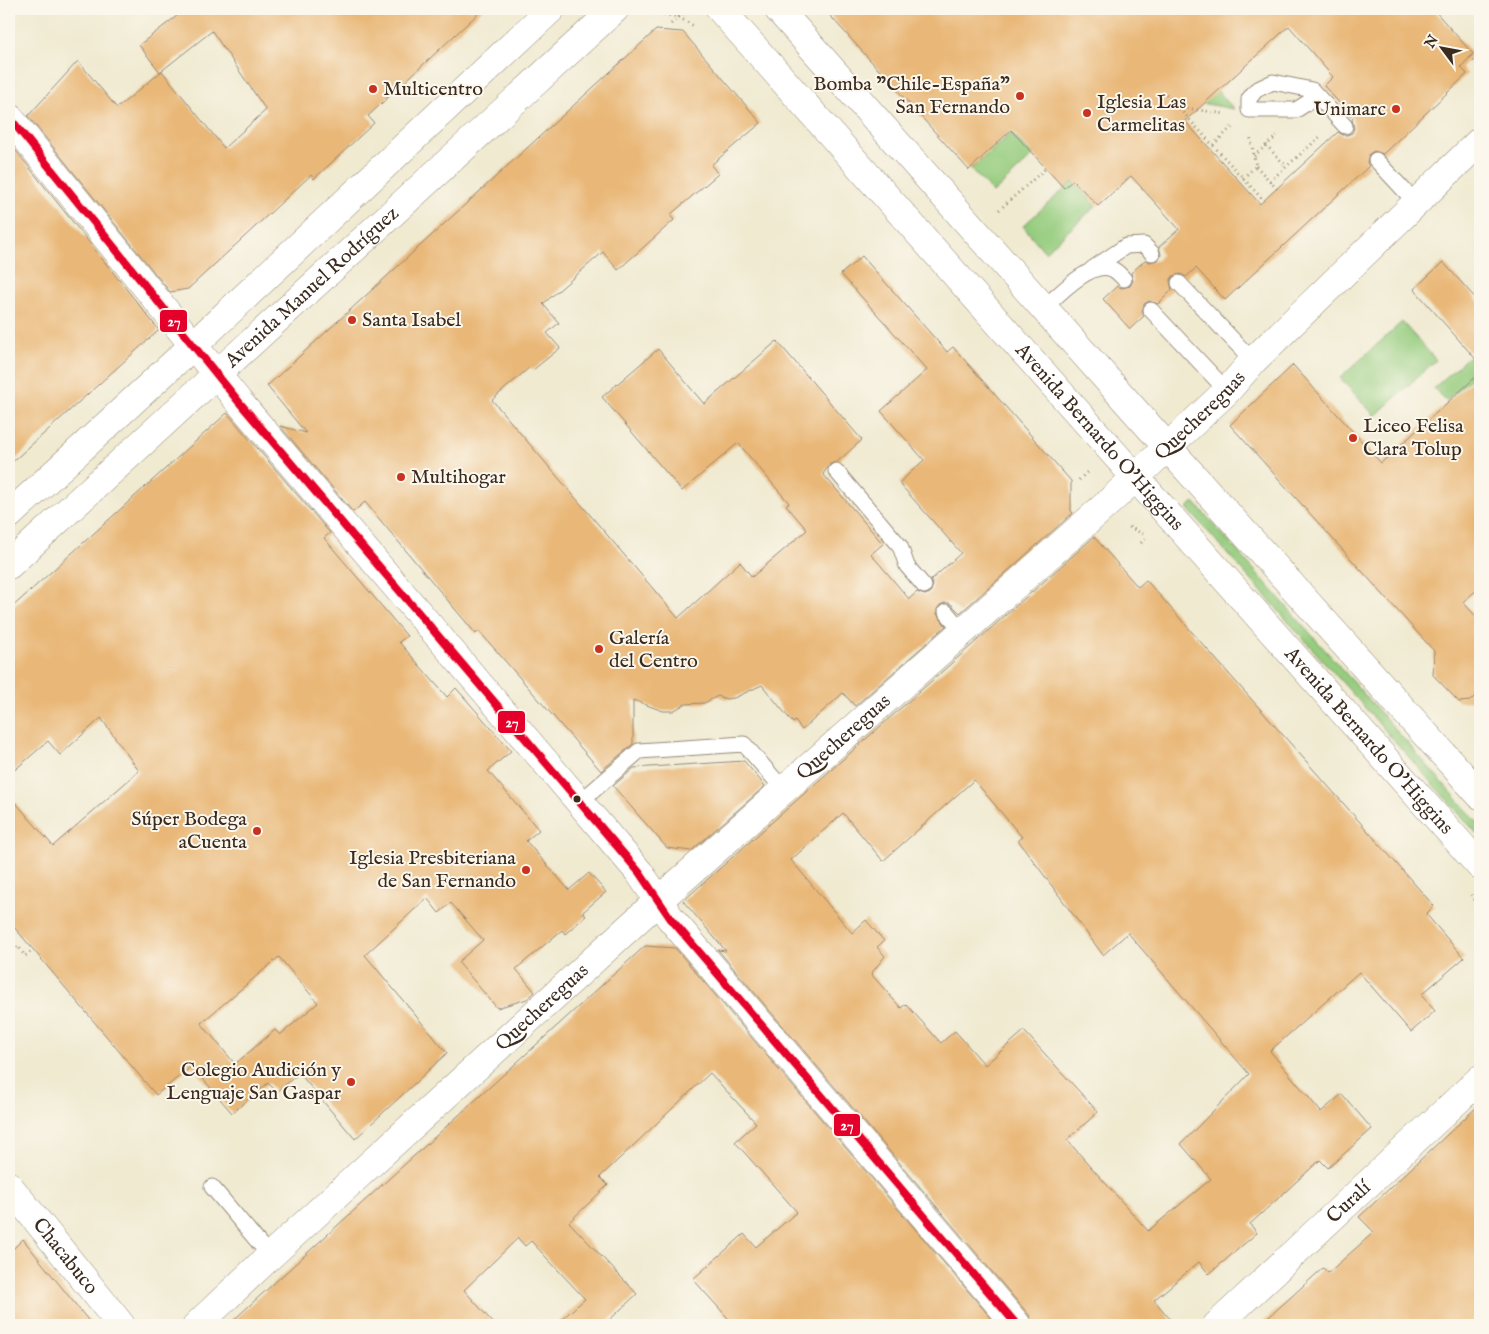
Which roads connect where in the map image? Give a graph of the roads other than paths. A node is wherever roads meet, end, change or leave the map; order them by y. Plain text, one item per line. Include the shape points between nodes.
1 (551, 9) edge
2 (615, 9) edge
3 (720, 9) edge
4 (778, 9) edge
5 (1318, 96) dead end
6 (9, 117) edge
7 (1345, 126) dead end
8 (1480, 141) edge
9 (1376, 160) dead end
10 (1416, 203) junction
11 (1152, 253) dead end
12 (1085, 274) junction
13 (1124, 280) dead end
14 (1179, 283) dead end
15 (1044, 308) junction
16 (1151, 310) dead end
17 (194, 345) junction
18 (1253, 362) junction
19 (217, 374) junction
20 (1226, 391) junction
21 (1168, 447) junction
22 (836, 471) dead end
23 (1136, 478) junction
24 (9, 515) edge
25 (9, 565) edge
26 (924, 586) dead end
27 (784, 790) junction
28 (1480, 795) edge
29 (580, 802) junction
30 (1480, 866) edge
31 (658, 900) junction
32 (1480, 1080) edge
33 (9, 1186) edge
34 (212, 1187) dead end
35 (270, 1256) junction
36 (121, 1325) edge
37 (197, 1325) edge
38 (1018, 1325) edge
39 (1217, 1325) edge

1 - 17 street, Avenida Manuel Rodríguez
2 - 19 street, Avenida Manuel Rodríguez
3 - 23 street, Avenida Bernardo O'Higgins
4 - 15 street
5 - 7 lane
6 - 17 street
8 - 10 street, Quechereguas
9 - 10 lane
10 - 18 street, Quechereguas
11 - 12 lane via 1144,245 1126,246
12 - 13 lane via 1103,268 1113,269
12 - 15 lane
14 - 18 lane
15 - 21 street
16 - 20 lane
17 - 19 street
17 - 24 street, Avenida Manuel Rodríguez
18 - 20 street, Quechereguas
19 - 25 street, Avenida Manuel Rodríguez
19 - 29 street
20 - 21 street, Quechereguas
21 - 23 street, Quechereguas
21 - 28 street
22 - 26 lane via 900,546 906,566
23 - 27 street, Quechereguas via 954,622
23 - 30 street, Avenida Bernardo O'Higgins
27 - 29 lane via 744,744 639,751
27 - 31 street, Quechereguas
29 - 31 street via 639,872
31 - 35 street, Quechereguas
31 - 38 street via 677,927
32 - 39 street, Curalí
33 - 36 street, Chacabuco
34 - 35 lane
35 - 37 street, Quechereguas

